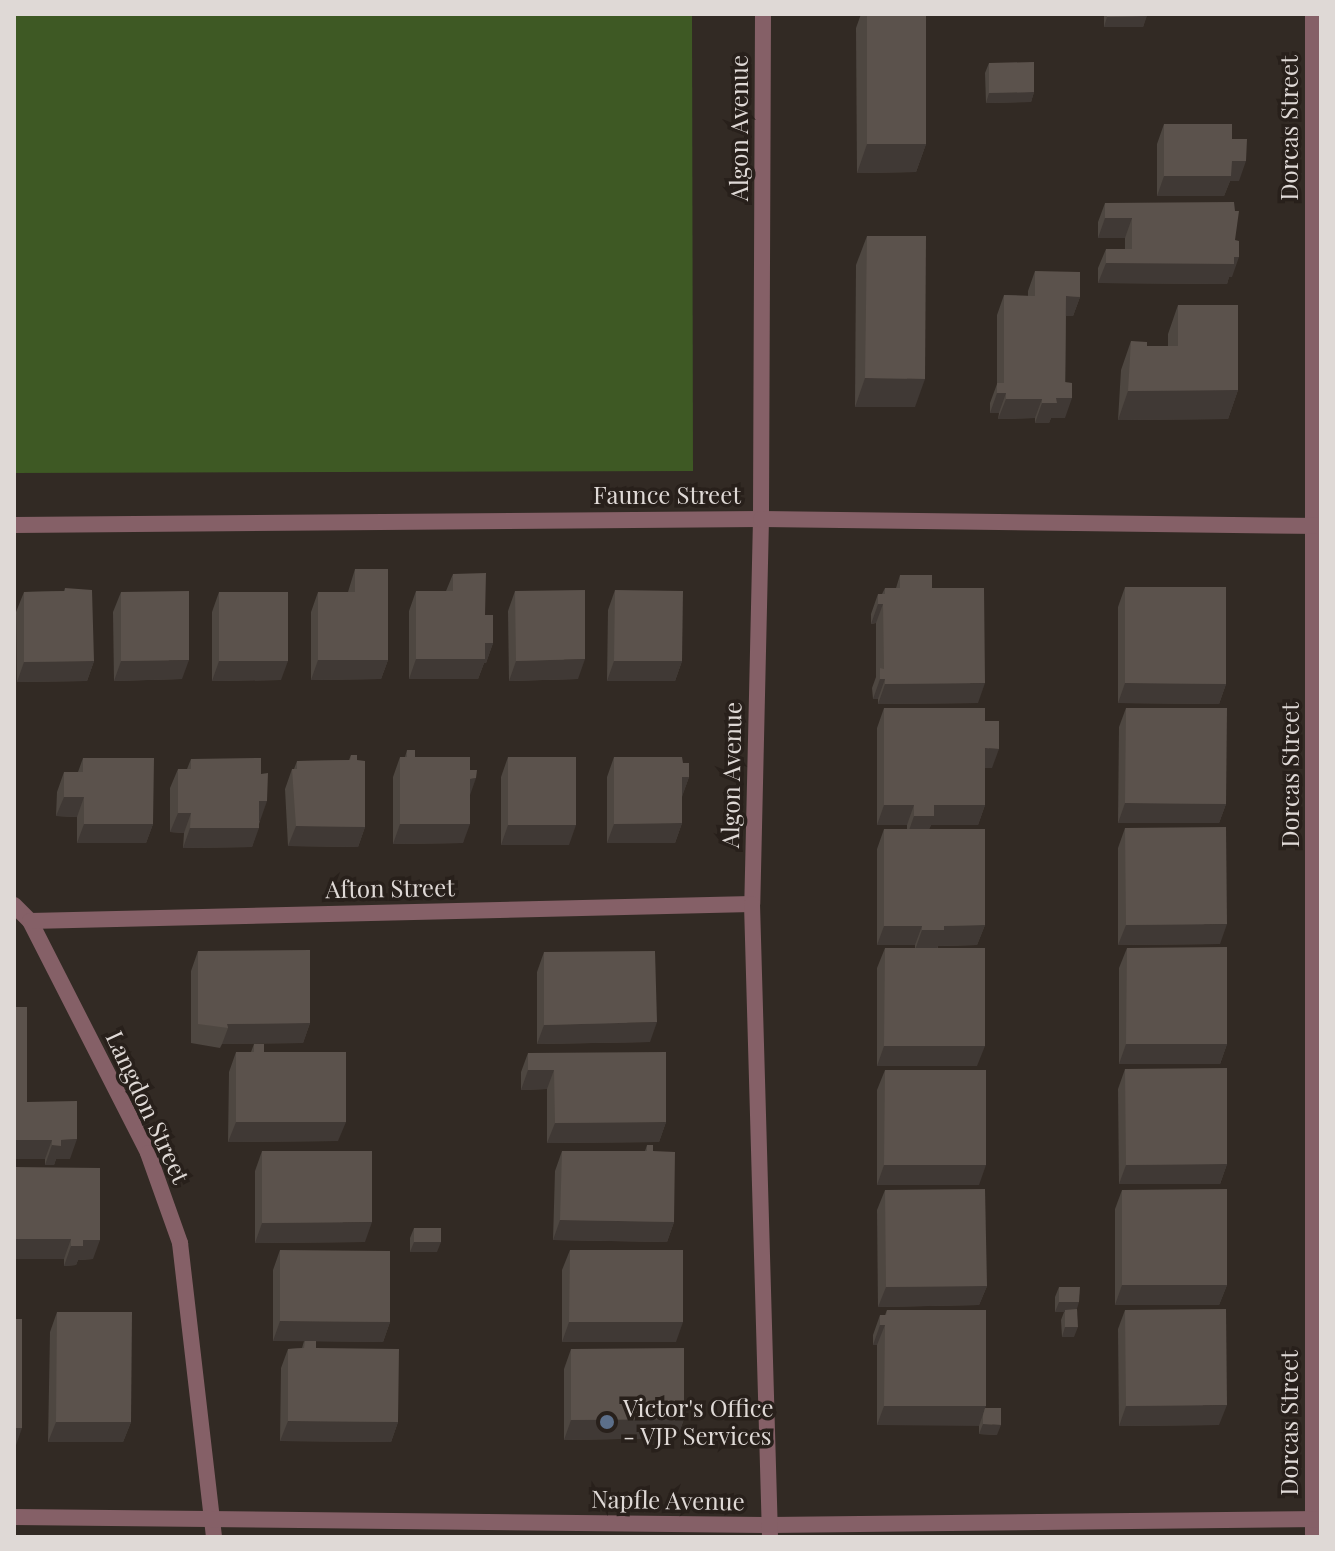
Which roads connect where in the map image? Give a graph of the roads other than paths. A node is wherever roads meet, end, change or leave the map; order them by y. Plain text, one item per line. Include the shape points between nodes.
1 (763, 14) edge
2 (1313, 14) edge
3 (761, 519) junction
4 (14, 525) edge
5 (1317, 526) edge
6 (752, 904) junction
7 (14, 905) edge
8 (30, 921) junction
9 (14, 1517) edge
10 (214, 1518) junction
11 (1317, 1518) edge
12 (770, 1531) edge
13 (214, 1537) edge
14 (1313, 1537) edge

1 - 3 street, Algon Avenue
2 - 5 street, Dorcas Street
3 - 4 street, Faunce Street
3 - 5 street, Faunce Street
3 - 6 street, Algon Avenue
5 - 11 street, Dorcas Street
6 - 8 street, Afton Street
6 - 12 street, Algon Avenue
7 - 8 street, Langdon Street
8 - 10 street, Langdon Street via 148,1153 180,1243
9 - 10 street, Napfle Avenue
10 - 12 street, Napfle Avenue
10 - 13 street, Langdon Street
11 - 12 street, Napfle Avenue
11 - 14 street, Dorcas Street

